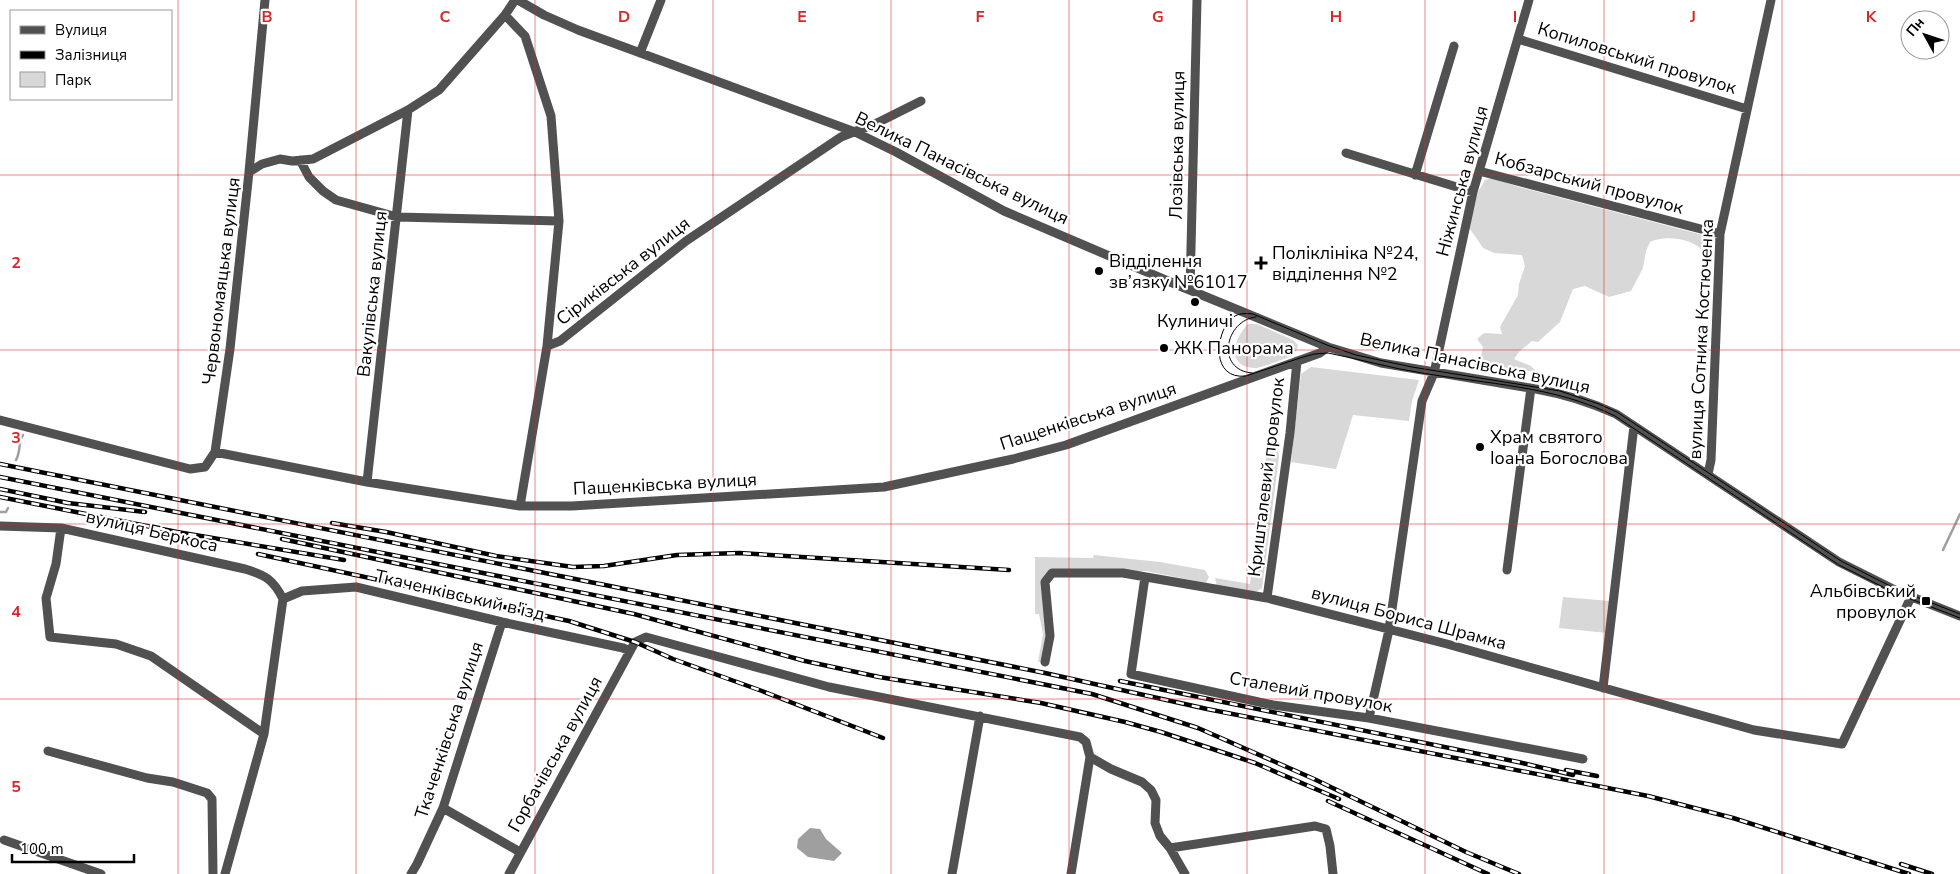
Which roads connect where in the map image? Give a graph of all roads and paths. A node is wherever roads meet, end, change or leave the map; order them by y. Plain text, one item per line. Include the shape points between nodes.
1 (265, 0) edge
2 (516, 0) edge
3 (661, 0) edge
4 (1196, 0) edge
5 (1529, 0) edge
6 (1770, 0) edge
7 (505, 15) junction
8 (1518, 39) junction
9 (1454, 46) dead end
10 (640, 53) junction
11 (921, 102) dead end
12 (1747, 109) junction
13 (408, 110) junction
14 (855, 132) junction
15 (1346, 153) dead end
16 (300, 160) junction
17 (1479, 171) junction
18 (249, 172) junction
19 (1415, 175) junction
20 (1474, 192) junction
21 (397, 217) junction
22 (559, 221) junction
23 (1720, 234) junction
24 (1190, 290) junction
25 (546, 346) junction
26 (1328, 347) junction
27 (1297, 361) junction
28 (1434, 373) junction
29 (1532, 388) junction
30 (0, 420) edge
31 (1634, 426) junction
32 (215, 452) junction
33 (1708, 474) junction
34 (367, 482) junction
35 (520, 506) junction
36 (0, 526) edge
37 (62, 528) junction
38 (1507, 570) dead end
39 (1145, 577) junction
40 (1267, 598) junction
41 (1911, 598) junction
42 (283, 599) junction
43 (1960, 616) edge
44 (502, 622) junction
45 (1389, 630) junction
46 (630, 651) junction
47 (1045, 662) dead end
48 (1603, 688) junction
49 (980, 716) junction
50 (1369, 718) junction
51 (264, 734) junction
52 (48, 751) dead end
53 (1090, 757) junction
54 (1583, 760) dead end
55 (443, 808) junction
56 (4, 840) dead end
57 (1170, 848) junction
58 (520, 852) junction
59 (101, 874) edge
60 (213, 874) edge
61 (225, 874) edge
62 (411, 874) edge
63 (509, 874) edge
64 (952, 874) edge
65 (1071, 874) edge
66 (1185, 874) edge
67 (1333, 874) edge

1 - 18 street
2 - 7 street, Червономаяцька вулиця
2 - 10 street, Велика Панасівська вулиця via 544,16
3 - 10 street
4 - 24 street, Лозівська вулиця
5 - 8 street, Ніжинська вулиця
6 - 12 street, вулиця Сотника Костюченка
7 - 13 street, Червономаяцька вулиця via 439,90
7 - 22 street via 525,36 550,116
8 - 12 street, Копиловський провулок
8 - 17 street, Ніжинська вулиця
9 - 19 street
10 - 14 street, Велика Панасівська вулиця
11 - 14 street, Сіриківська вулиця
12 - 23 street, вулиця Сотника Костюченка
13 - 16 street, Червономаяцька вулиця via 313,159
13 - 21 street, Вакулівська вулиця
14 - 24 street, Велика Панасівська вулиця via 1004,211
14 - 25 street, Сіриківська вулиця via 841,137 686,241 560,340
15 - 19 street
16 - 18 street, Червономаяцька вулиця via 280,159
16 - 21 street via 309,177 336,200
17 - 20 street, Ніжинська вулиця
17 - 23 street, Кобзарський провулок
18 - 32 street, Червономаяцька вулиця
19 - 20 street
20 - 28 street, Ніжинська вулиця
21 - 22 street
21 - 34 street, Вакулівська вулиця
22 - 25 street
23 - 33 street, вулиця Сотника Костюченка
24 - 26 street, Велика Панасівська вулиця
25 - 35 street, Сіриківська вулиця
26 - 27 street, Пащенківська вулиця
26 - 28 street, Велика Панасівська вулиця via 1381,363
27 - 35 street, Пащенківська вулиця via 1066,445 884,487 572,506
27 - 40 street, Кришталевий провулок
28 - 29 street, Велика Панасівська вулиця
28 - 45 street, Ніжинська вулиця via 1422,401
29 - 31 street, Велика Панасівська вулиця via 1598,405
29 - 38 street
30 - 32 street via 190,469 205,467
31 - 33 street, Велика Панасівська вулиця
31 - 48 street
32 - 34 street, Пащенківська вулиця
33 - 41 street, Велика Панасівська вулиця via 1839,562
34 - 35 street, Пащенківська вулиця
36 - 37 street, вулиця Беркоса
37 - 42 street, вулиця Беркоса via 245,568 269,578
37 - 51 street via 46,598 50,637 116,644 151,656
39 - 40 street, вулиця Бориса Шрамка
39 - 47 street, вулиця Бориса Шрамка via 1124,573 1052,573 1045,582 1050,636
39 - 50 street, Сталевий провулок via 1131,674 1273,705
40 - 45 street, вулиця Бориса Шрамка
41 - 43 street, Велика Панасівська вулиця
41 - 48 street, вулиця Бориса Шрамка via 1842,744 1754,730
42 - 44 street, Ткаченківський в'їзд via 302,591 356,586
42 - 51 street
44 - 46 street, Ткаченківський в'їзд
44 - 55 street, Ткаченківська вулиця
45 - 48 street, вулиця Бориса Шрамка
45 - 50 street, Ніжинська вулиця
46 - 49 street via 635,642 646,636 829,686
46 - 58 street, Горбачівська вулиця
49 - 53 street via 1080,737 1086,742
49 - 64 street
50 - 54 street, Сталевий провулок
51 - 61 street
52 - 60 street via 173,782 207,794 212,799
53 - 57 street via 1152,790 1156,800 1155,823
53 - 65 street
55 - 58 street
55 - 62 street, Ткаченківська вулиця
56 - 59 street
57 - 66 street
57 - 67 street via 1315,826 1326,829
58 - 63 street, Горбачівська вулиця

